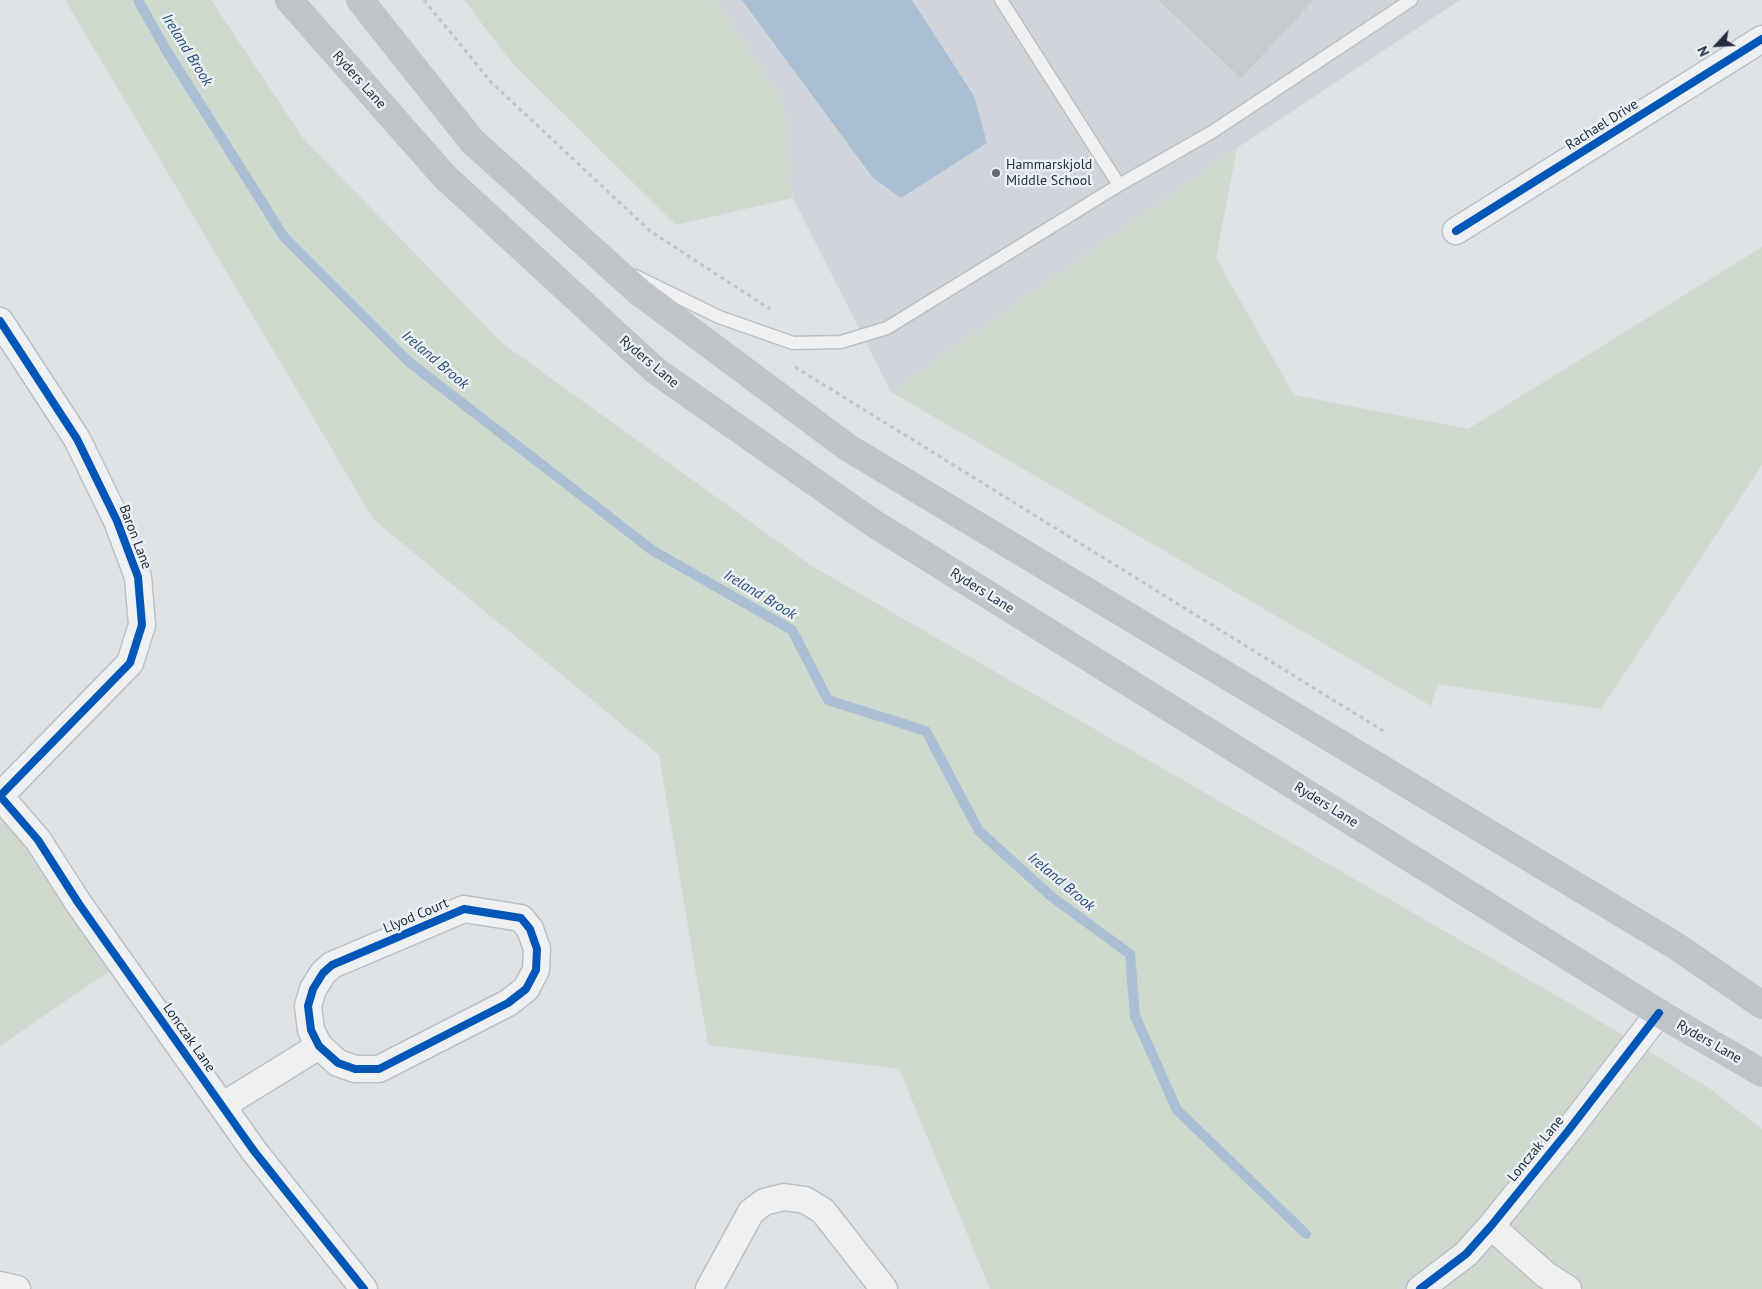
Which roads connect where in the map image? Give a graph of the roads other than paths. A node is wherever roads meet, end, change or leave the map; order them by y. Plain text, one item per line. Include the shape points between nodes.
1 (289, 0) edge
2 (360, 0) edge
3 (1001, 0) edge
4 (1411, 0) edge
5 (1762, 40) edge
6 (1119, 185) junction
7 (1456, 231) dead end
8 (605, 260) junction
9 (0, 322) edge
10 (0, 796) edge
11 (1762, 1005) edge
12 (1659, 1013) junction
13 (319, 1046) junction
14 (1762, 1073) edge
15 (222, 1106) junction
16 (1491, 1226) junction
17 (0, 1285) edge
18 (17, 1289) edge
19 (364, 1289) edge
20 (709, 1289) edge
21 (884, 1289) edge
22 (1420, 1289) edge
23 (1568, 1289) edge

1 - 12 main road, Ryders Lane via 445,177 656,371 873,523
2 - 8 main road via 472,140
3 - 6 lane
4 - 6 lane via 1212,132
5 - 7 street, Rachael Drive
6 - 8 lane via 887,328 841,342 793,343 719,317
8 - 11 main road via 639,292 848,447 1667,941
9 - 10 street, Baron Lane via 77,438 118,521 138,576 142,625 130,663
10 - 15 street, Lonczak Lane via 38,840 79,904
12 - 14 main road, Ryders Lane
12 - 16 street, Lonczak Lane
13 - 13 street, Llyod Court via 311,1030 308,1006 313,988 332,965 464,909 521,918 530,929 537,949 536,970 526,990 508,1003 379,1069 355,1069 338,1063
13 - 15 street
15 - 19 street, Lonczak Lane
16 - 22 street, Lonczak Lane via 1466,1254
16 - 23 street via 1546,1276
17 - 18 street
20 - 21 street via 751,1212 764,1202 784,1197 805,1200 822,1211

